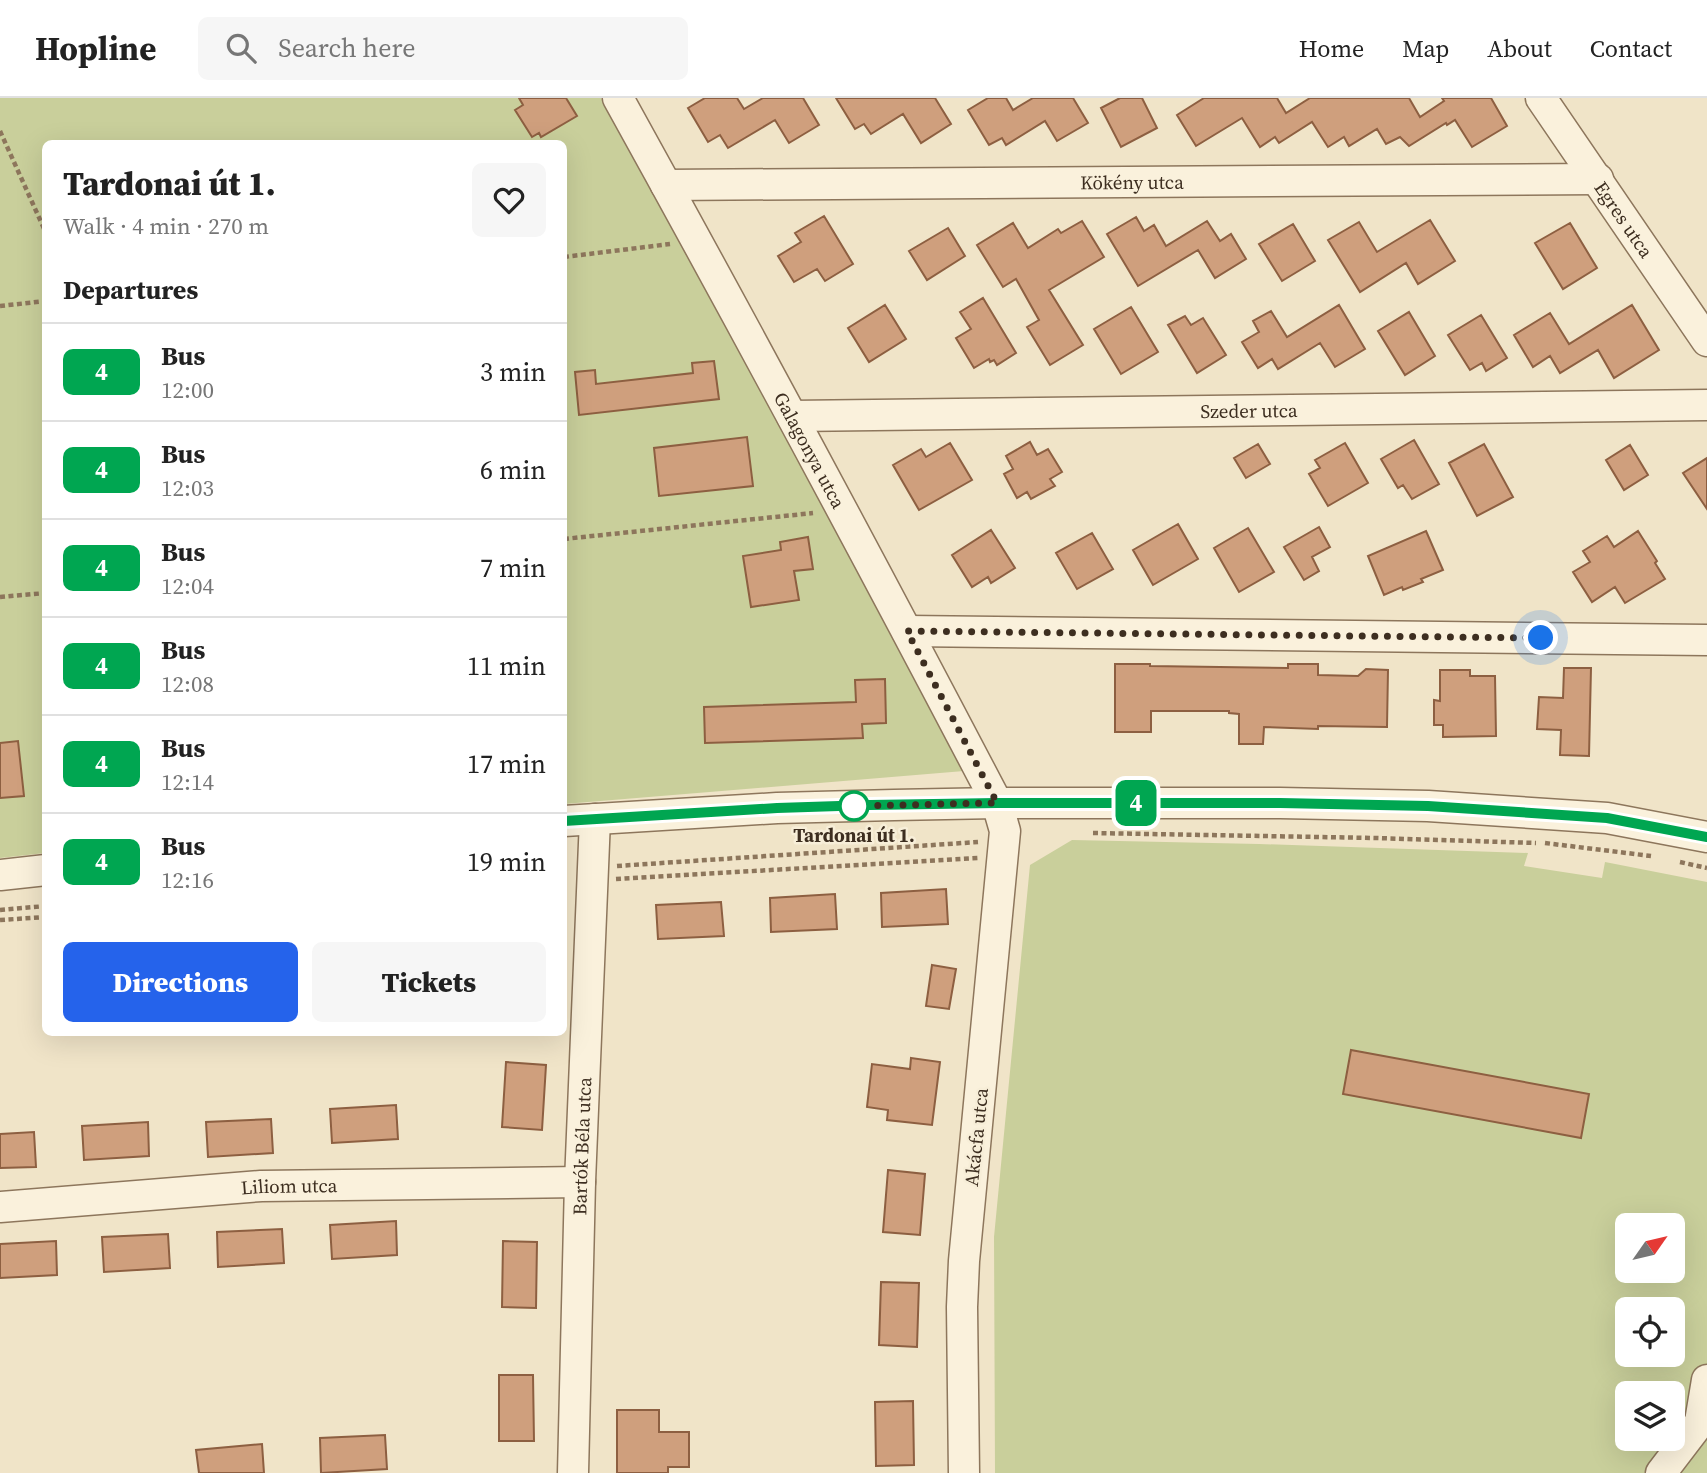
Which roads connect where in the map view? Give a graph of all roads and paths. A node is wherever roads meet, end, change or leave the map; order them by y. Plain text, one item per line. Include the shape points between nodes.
1 (618, 98) edge
2 (1541, 98) edge
3 (0, 131) edge
4 (1598, 179) junction
5 (666, 184) junction
6 (42, 224) edge
7 (698, 241) junction
8 (567, 257) edge
9 (42, 301) edge
10 (0, 306) edge
11 (1707, 341) edge
12 (1707, 405) edge
13 (792, 416) junction
14 (843, 510) junction
15 (567, 539) edge
16 (42, 593) edge
17 (0, 597) edge
18 (907, 631) junction
19 (1707, 640) edge
20 (595, 819) junction
21 (567, 821) edge
22 (1002, 830) junction
23 (1091, 833) dead end
24 (1707, 837) edge
25 (1655, 857) dead end
26 (1668, 859) dead end
27 (1707, 868) edge
28 (42, 870) edge
29 (594, 874) junction
30 (0, 875) edge
31 (42, 906) edge
32 (0, 910) edge
33 (42, 917) edge
34 (0, 920) edge
35 (580, 1182) junction
36 (0, 1207) edge
37 (1707, 1380) edge
38 (573, 1473) edge
39 (964, 1473) edge
40 (1661, 1473) edge

1 - 5 street, Galagonya utca
2 - 4 street, Egres utca
3 - 6 path
4 - 5 street, Kökény utca
4 - 11 street, Egres utca
5 - 7 street, Galagonya utca
7 - 8 path
7 - 13 street, Galagonya utca
9 - 10 path
12 - 13 street, Szeder utca
13 - 14 street, Galagonya utca
14 - 15 path
14 - 18 street, Galagonya utca
16 - 17 path
18 - 19 street
18 - 22 street, Galagonya utca
20 - 21 street
20 - 22 street via 777,808
20 - 29 street, Bartók Béla utca
22 - 24 street via 1280,803 1428,806 1607,818
22 - 29 path
22 - 29 path via 976,843
22 - 39 street, Akácfa utca via 964,1261
23 - 25 path via 1543,843
26 - 27 path
28 - 30 street
29 - 35 street, Bartók Béla utca
31 - 32 path
33 - 34 path
35 - 36 street, Liliom utca via 261,1186
35 - 38 street, Bartók Béla utca
37 - 40 street via 1700,1422

